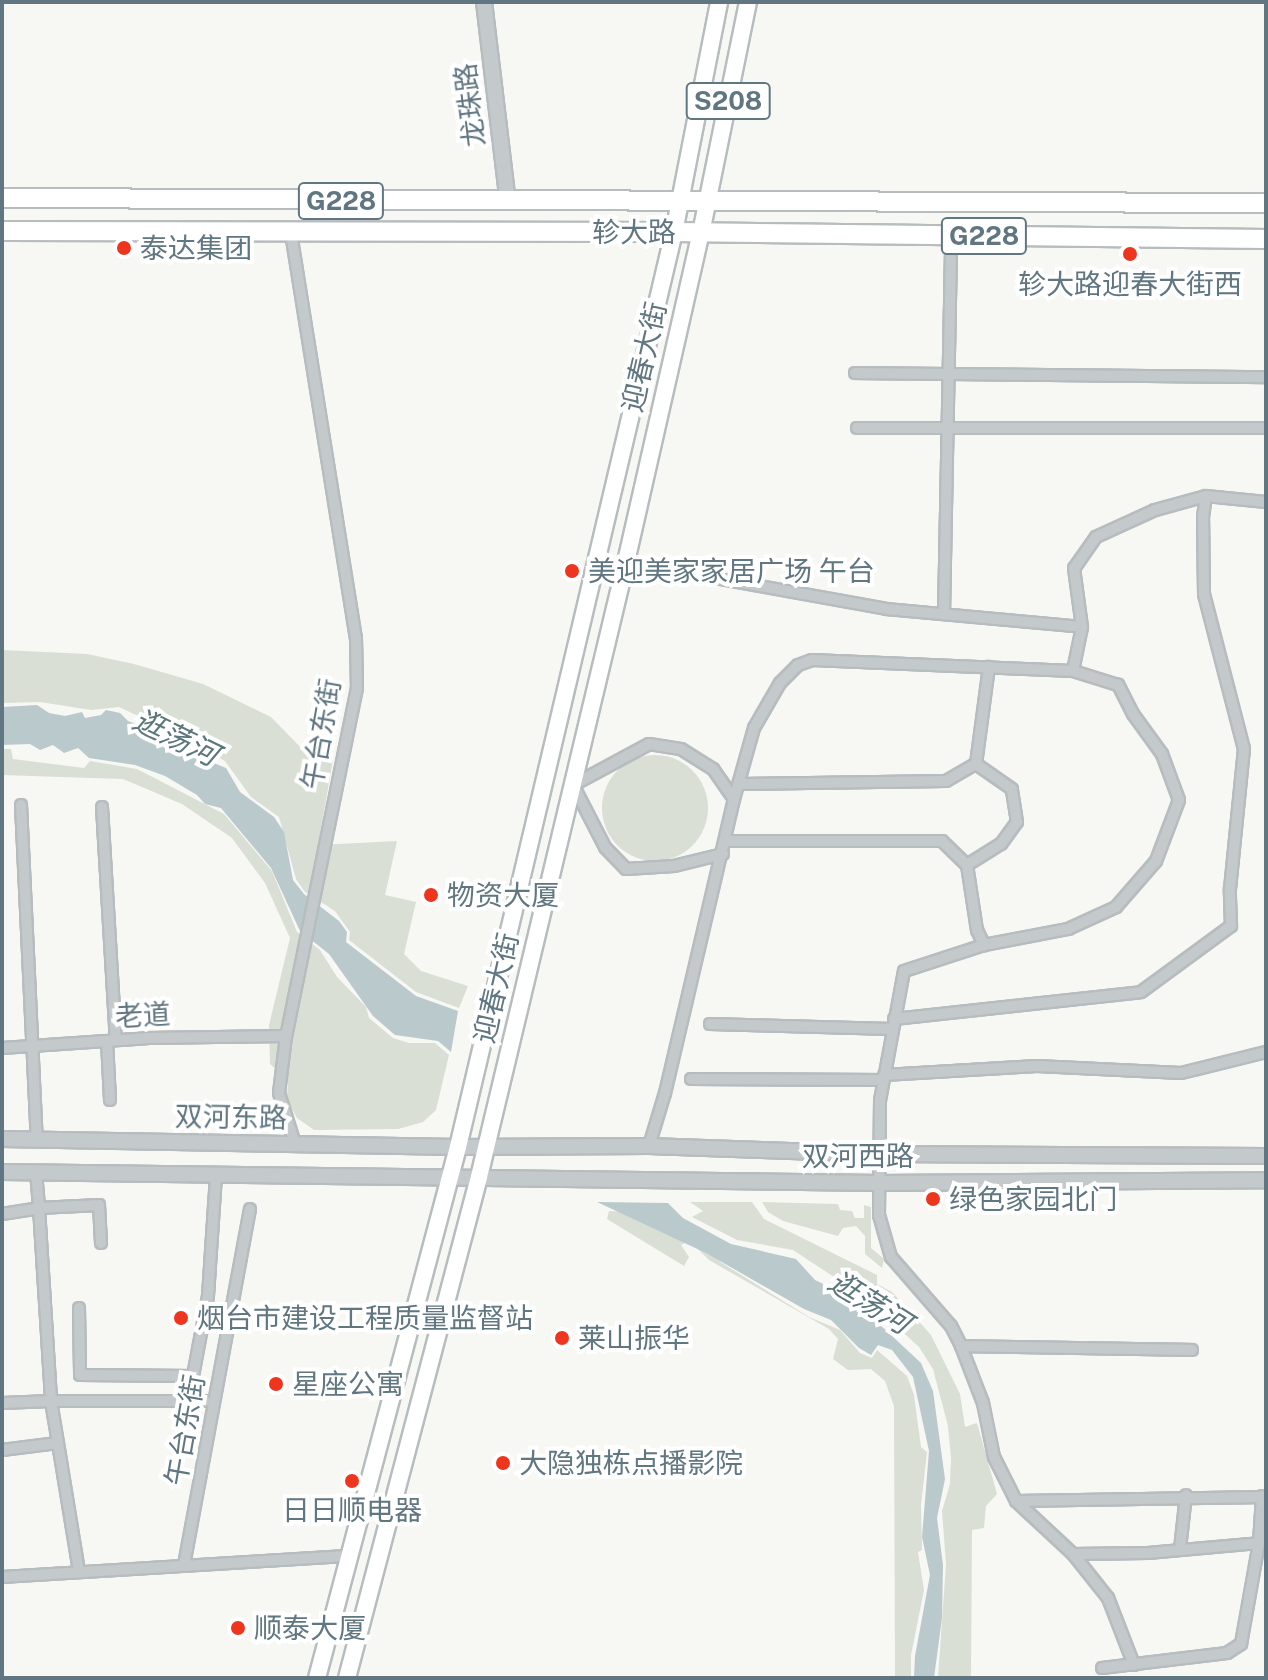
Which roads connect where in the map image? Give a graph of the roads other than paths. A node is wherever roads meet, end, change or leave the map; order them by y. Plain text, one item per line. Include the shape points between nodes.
1 (484, 2) edge
2 (719, 2) edge
3 (748, 2) edge
4 (2, 198) edge
5 (681, 200) junction
6 (708, 201) junction
7 (508, 202) junction
8 (1266, 203) edge
9 (2, 231) edge
10 (674, 232) junction
11 (291, 233) junction
12 (701, 233) junction
13 (951, 236) junction
14 (1266, 239) edge
15 (855, 373) dead end
16 (947, 374) junction
17 (1266, 377) edge
18 (857, 428) dead end
19 (1266, 428) edge
20 (946, 431) junction
21 (1206, 496) junction
22 (1266, 502) edge
23 (626, 562) junction
24 (944, 614) junction
25 (1082, 627) junction
26 (989, 667) junction
27 (1073, 671) junction
28 (976, 764) junction
29 (740, 784) junction
30 (573, 785) junction
31 (734, 799) junction
32 (21, 805) dead end
33 (102, 807) dead end
34 (726, 841) junction
35 (723, 854) junction
36 (967, 865) junction
37 (984, 945) junction
38 (710, 1024) dead end
39 (893, 1024) junction
40 (286, 1036) junction
41 (112, 1040) junction
42 (32, 1046) junction
43 (2, 1048) edge
44 (1266, 1052) edge
45 (884, 1077) junction
46 (691, 1079) dead end
47 (110, 1100) dead end
48 (2, 1139) edge
49 (37, 1140) junction
50 (295, 1144) junction
51 (486, 1146) junction
52 (649, 1146) junction
53 (458, 1147) junction
54 (882, 1154) junction
55 (1266, 1156) edge
56 (2, 1172) edge
57 (36, 1172) junction
58 (216, 1174) junction
59 (450, 1175) junction
60 (479, 1177) junction
61 (1266, 1180) edge
62 (881, 1183) junction
63 (39, 1208) junction
64 (250, 1209) dead end
65 (2, 1214) edge
66 (101, 1243) dead end
67 (79, 1308) dead end
68 (961, 1346) junction
69 (1192, 1350) dead end
70 (51, 1401) junction
71 (205, 1401) dead end
72 (2, 1403) edge
73 (58, 1443) junction
74 (2, 1450) edge
75 (1186, 1495) junction
76 (1264, 1496) edge
77 (1016, 1501) junction
78 (1259, 1543) junction
79 (1180, 1549) junction
80 (1073, 1554) junction
81 (349, 1556) junction
82 (184, 1565) junction
83 (79, 1571) junction
84 (2, 1577) edge
85 (1134, 1665) junction
86 (1102, 1668) dead end
87 (317, 1678) edge
88 (347, 1678) edge

1 - 7 street, 龙珠路
2 - 5 main road, S208
3 - 6 main road, S208
4 - 7 highway, 轸大路 / G228
5 - 6 highway, 轸大路 / G228
5 - 7 highway, 轸大路 / G228
5 - 10 main road, 迎春大街
6 - 8 highway, 轸大路 / G228
6 - 12 main road, 迎春大街
9 - 11 highway, 轸大路 / G228
10 - 11 highway, 轸大路 / G228
10 - 12 highway, 轸大路 / G228
10 - 53 main road, 迎春大街
11 - 40 street, 午台东街 via 356,638 357,688
12 - 13 highway, 轸大路 / G228
12 - 23 main road, 迎春大街
13 - 14 highway, 轸大路 / G228
13 - 16 street
15 - 16 street
16 - 17 street
16 - 20 street
18 - 20 street
19 - 20 street
20 - 24 street
21 - 22 street
21 - 25 street via 1155,510 1096,537 1074,568
21 - 39 street via 1204,594 1244,749 1231,926 1141,992
23 - 24 street via 886,609
23 - 30 main road, 迎春大街
24 - 25 street
25 - 27 street
26 - 27 street
26 - 28 street
26 - 29 street via 812,660 798,665 780,683 754,728
27 - 37 street via 1118,685 1162,754 1179,800 1156,861 1116,907 1068,929
28 - 29 street via 946,781
28 - 36 street via 1012,789 1017,822 1001,844
29 - 31 street
30 - 31 street via 649,744 681,749 713,769
30 - 35 street via 605,847 626,869 674,866
30 - 51 main road, 迎春大街
31 - 34 street
32 - 42 street
33 - 41 street
34 - 35 street
34 - 36 street via 942,841
35 - 52 street
36 - 37 street
37 - 39 street via 904,971
38 - 39 street
39 - 45 street
40 - 41 street, 老道
40 - 50 street, 午台东街 via 279,1093
41 - 42 street, 老道
41 - 47 street
42 - 43 street, 老道
42 - 49 street
44 - 45 street via 1181,1073 1037,1066
45 - 46 street
45 - 54 street
48 - 49 street, 双河东路
49 - 50 street, 双河东路
50 - 53 street, 双河东路
51 - 52 street, 双河西路
51 - 53 street, 双河西路
51 - 60 main road, 迎春大街
52 - 54 street, 双河西路
53 - 59 main road, 迎春大街
54 - 55 street, 双河西路
54 - 62 street
56 - 57 street, 双河东路
57 - 58 street, 双河东路
57 - 63 street
58 - 59 street, 双河东路
58 - 67 street via 208,1296 193,1376 80,1375
59 - 60 street, 双河西路
59 - 81 main road, 迎春大街
60 - 62 street, 双河西路
60 - 88 main road, 迎春大街
61 - 62 street, 双河西路
62 - 68 street via 879,1215 891,1257 941,1313
63 - 65 street
63 - 66 street via 99,1205
63 - 70 street
64 - 82 street, 午台东街
68 - 69 street
68 - 77 street via 983,1403 994,1457
70 - 71 street
70 - 72 street
70 - 73 street
73 - 74 street
73 - 83 street
75 - 76 street
75 - 77 street
75 - 79 street
76 - 78 street
77 - 80 street
78 - 79 street
78 - 85 street via 1241,1644 1227,1653
79 - 80 street
80 - 85 street via 1108,1598
81 - 82 street
81 - 87 main road, 迎春大街
82 - 83 street
83 - 84 street
85 - 86 street

